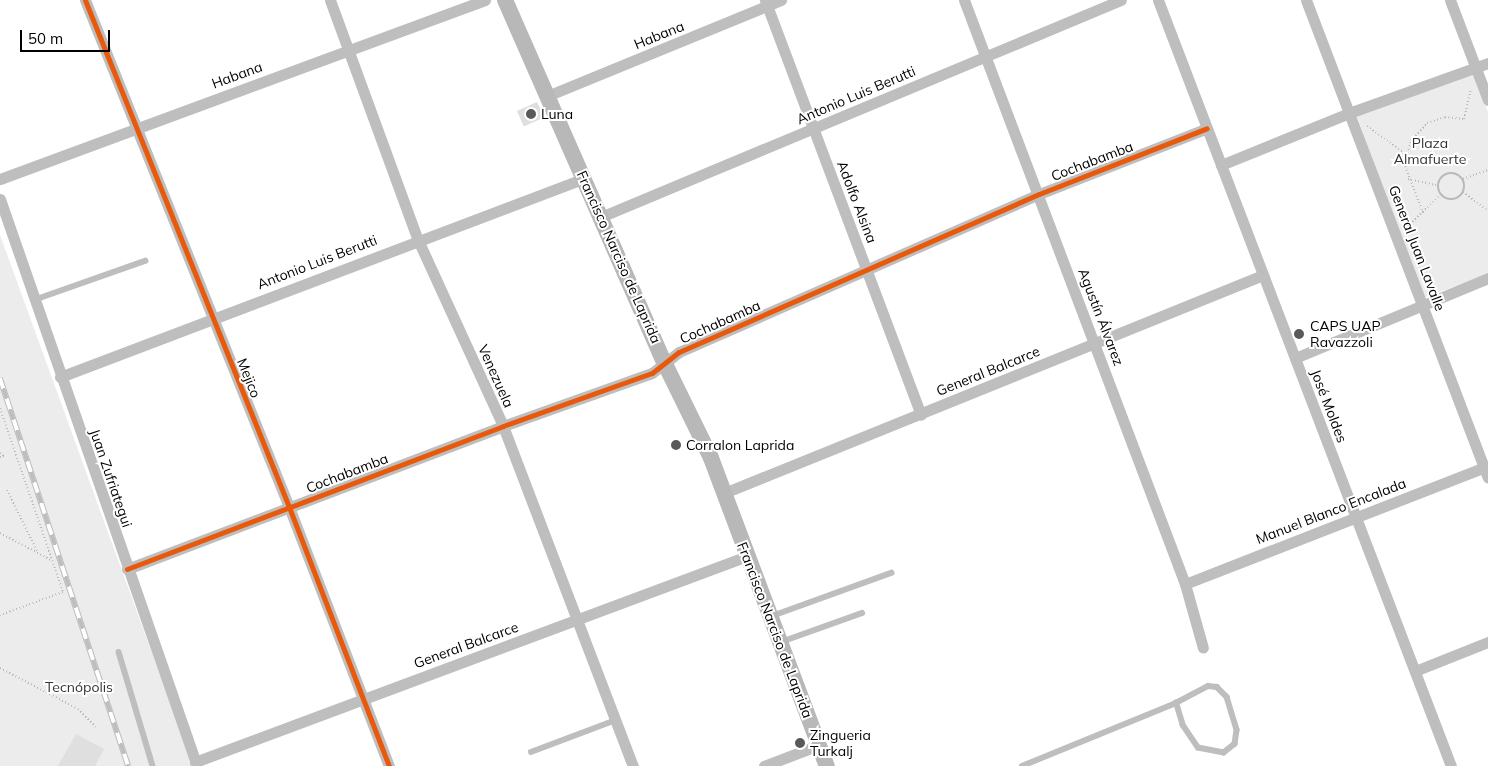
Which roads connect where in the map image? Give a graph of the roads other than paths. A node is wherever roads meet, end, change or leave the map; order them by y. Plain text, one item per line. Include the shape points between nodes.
1 (84, 0) edge
2 (330, 0) edge
3 (485, 0) edge
4 (504, 0) edge
5 (781, 0) edge
6 (964, 0) edge
7 (1121, 0) edge
8 (1158, 0) edge
9 (1306, 0) edge
10 (1450, 0) edge
11 (766, 3) edge
12 (350, 50) junction
13 (987, 56) junction
14 (1488, 63) edge
15 (1476, 68) junction
16 (547, 96) junction
17 (1488, 100) edge
18 (1349, 113) junction
19 (136, 128) junction
20 (1207, 128) junction
21 (814, 130) junction
22 (1221, 165) junction
23 (585, 178) junction
24 (0, 179) edge
25 (1039, 194) junction
26 (0, 199) edge
27 (603, 216) junction
28 (418, 240) junction
29 (145, 261) dead end
30 (867, 270) junction
31 (1263, 275) junction
32 (1488, 278) edge
33 (34, 300) junction
34 (1422, 304) junction
35 (212, 318) junction
36 (1095, 343) junction
37 (1295, 358) junction
38 (665, 364) junction
39 (60, 377) junction
40 (921, 415) junction
41 (502, 426) junction
42 (1487, 470) edge
43 (724, 493) junction
44 (289, 507) junction
45 (1356, 517) junction
46 (747, 556) junction
47 (127, 569) junction
48 (891, 573) dead end
49 (1185, 584) junction
50 (862, 614) dead end
51 (770, 616) junction
52 (576, 620) junction
53 (779, 642) junction
54 (1488, 642) edge
55 (1203, 648) dead end
56 (119, 652) dead end
57 (1415, 671) junction
58 (362, 699) junction
59 (1176, 703) junction
60 (616, 720) junction
61 (819, 745) junction
62 (531, 752) dead end
63 (196, 764) edge
64 (153, 766) edge
65 (390, 766) edge
66 (633, 766) edge
67 (764, 766) edge
68 (827, 766) edge
69 (1022, 766) edge
70 (1451, 766) edge

1 - 19 street, Mejico
2 - 12 street, Venezuela
3 - 12 street, Habana
4 - 16 main road, Francisco Narciso de Laprida
5 - 11 street, Habana
6 - 13 street, Agustín Álvarez
7 - 13 street, Antonio Luis Berutti
8 - 20 street, José Moldes
9 - 18 street, General Juan Lavalle
10 - 15 street
11 - 16 street, Habana
11 - 21 street, Adolfo Alsina
12 - 19 street, Habana
12 - 28 street, Venezuela
13 - 21 street, Antonio Luis Berutti
13 - 25 street, Agustín Álvarez
14 - 15 street
15 - 17 street
15 - 18 street
16 - 23 main road, Francisco Narciso de Laprida
18 - 22 street
18 - 34 street, General Juan Lavalle
19 - 24 street, Habana
19 - 35 street, Mejico
20 - 22 street, José Moldes
20 - 25 street, Cochabamba
21 - 27 street, Antonio Luis Berutti
21 - 30 street, Adolfo Alsina
22 - 31 street, José Moldes
23 - 27 main road, Francisco Narciso de Laprida
23 - 28 street, Antonio Luis Berutti
25 - 30 street, Cochabamba
25 - 36 street, Agustín Álvarez
26 - 33 street, Juan Zufriategui
27 - 38 main road, Francisco Narciso de Laprida
28 - 35 street, Antonio Luis Berutti
28 - 41 street, Venezuela
29 - 33 lane
30 - 38 street, Cochabamba via 679,352
30 - 40 street, Adolfo Alsina
31 - 36 street, General Balcarce
31 - 37 street, José Moldes
32 - 34 street
33 - 39 street, Juan Zufriategui
34 - 37 street
34 - 42 street, General Juan Lavalle
35 - 39 street, Antonio Luis Berutti
35 - 44 street, Mejico
36 - 40 street, General Balcarce
36 - 49 street, Agustín Álvarez
37 - 45 street, José Moldes
38 - 41 street, Cochabamba via 652,373
38 - 43 main road, Francisco Narciso de Laprida via 711,458
39 - 47 street, Juan Zufriategui
40 - 43 street, General Balcarce
41 - 44 street, Cochabamba
41 - 52 street, Venezuela
42 - 45 street, Manuel Blanco Encalada
43 - 46 main road, Francisco Narciso de Laprida
44 - 47 street, Cochabamba
44 - 58 street, Mejico
45 - 49 street, Manuel Blanco Encalada
45 - 57 street, José Moldes
46 - 51 main road, Francisco Narciso de Laprida
46 - 52 street, General Balcarce
47 - 63 street, Juan Zufriategui
48 - 51 lane
49 - 55 street, Agustín Álvarez
50 - 53 lane
51 - 53 main road, Francisco Narciso de Laprida
52 - 58 street, General Balcarce
52 - 60 street, Venezuela
53 - 61 main road, Francisco Narciso de Laprida
54 - 57 street
56 - 64 lane
57 - 70 street, José Moldes
58 - 63 street, General Balcarce
58 - 65 street, Mejico
59 - 59 lane via 1208,686 1217,687 1228,697 1237,730 1235,744 1224,753 1198,748 1183,726
59 - 69 lane
60 - 62 lane
60 - 66 street, Venezuela
61 - 67 street
61 - 68 main road, Francisco Narciso de Laprida

